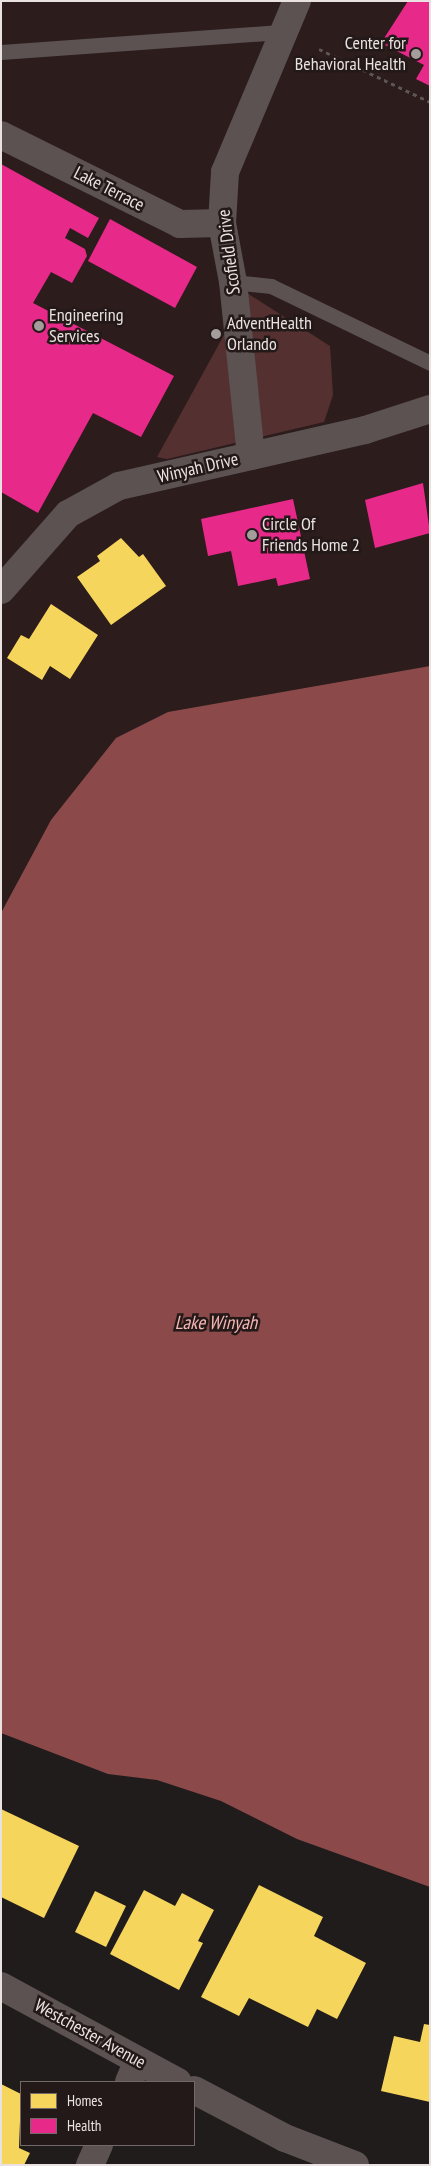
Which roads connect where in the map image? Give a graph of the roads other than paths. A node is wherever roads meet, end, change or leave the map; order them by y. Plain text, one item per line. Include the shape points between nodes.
1 (297, 1) edge
2 (283, 32) junction
3 (1, 52) edge
4 (1, 134) edge
5 (222, 223) junction
6 (233, 282) junction
7 (430, 363) edge
8 (430, 409) edge
9 (251, 456) junction
10 (4, 580) edge
11 (1, 1986) edge
12 (133, 2072) edge
13 (174, 2081) edge
14 (195, 2091) edge
15 (99, 2146) edge
16 (90, 2165) edge
17 (355, 2165) edge

1 - 2 street, Scofield Drive
2 - 3 lane
2 - 5 street, Scofield Drive via 225,172
4 - 5 street, Lake Terrace via 180,224
5 - 6 street, Scofield Drive
6 - 7 lane via 271,286
6 - 9 street, Scofield Drive
8 - 9 street, Winyah Drive via 366,430
9 - 10 street, Winyah Drive via 120,486 68,514
11 - 12 street, Westchester Avenue
12 - 13 street, Westchester Avenue
14 - 17 street via 285,2138
15 - 16 street

